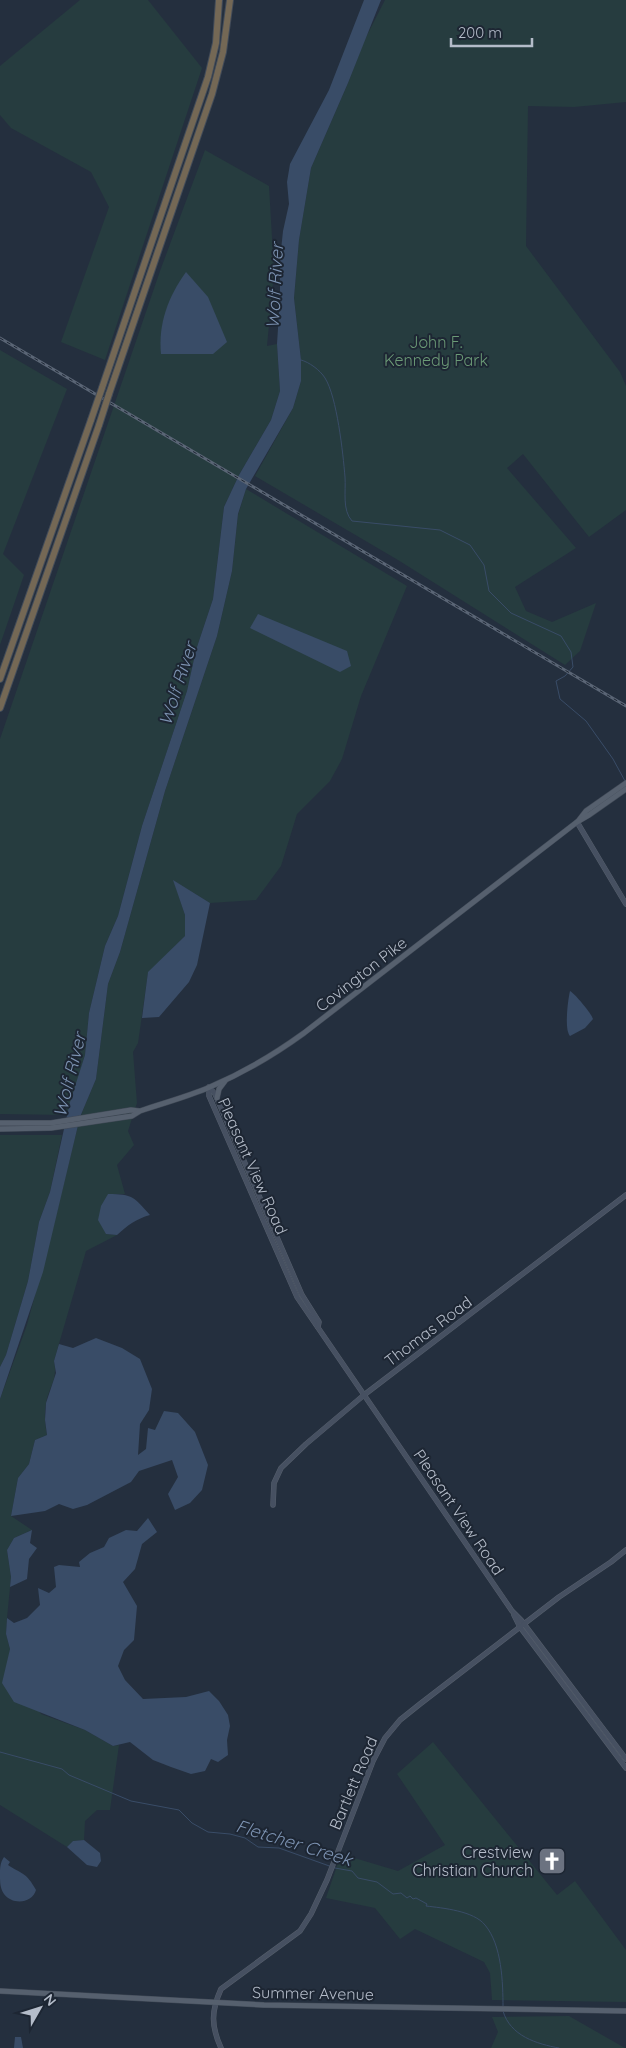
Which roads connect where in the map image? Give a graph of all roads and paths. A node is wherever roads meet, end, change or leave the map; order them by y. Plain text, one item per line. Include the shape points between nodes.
1 (219, 0) edge
2 (229, 0) edge
3 (0, 679) edge
4 (0, 708) edge
5 (626, 783) edge
6 (626, 790) edge
7 (613, 795) junction
8 (577, 822) junction
9 (626, 904) edge
10 (227, 1079) junction
11 (209, 1087) junction
12 (217, 1098) junction
13 (224, 1122) junction
14 (0, 1123) edge
15 (9, 1126) junction
16 (0, 1129) edge
17 (626, 1195) edge
18 (364, 1395) junction
19 (274, 1505) dead end
20 (626, 1550) edge
21 (522, 1626) junction
22 (626, 1759) edge
23 (626, 1768) edge
24 (0, 1991) edge
25 (215, 2003) junction
26 (626, 2010) edge
27 (221, 2048) edge

1 - 3 highway, bridge via 216,43 208,77
2 - 4 highway, bridge via 223,52 209,103
5 - 7 main road, Covington Pike
6 - 7 main road, Covington Pike
7 - 8 main road, Covington Pike
8 - 9 main road
8 - 10 main road, Covington Pike via 305,1032 280,1050
10 - 11 main road, Covington Pike
10 - 12 main road
11 - 12 main road, Pleasant View Road
11 - 13 main road, Pleasant View Road via 209,1096
11 - 15 main road, Covington Pike via 132,1113
12 - 13 main road, Pleasant View Road
13 - 18 main road, Pleasant View Road via 297,1297
14 - 15 main road, Covington Pike
15 - 16 main road, Covington Pike
17 - 18 main road, Thomas Road
18 - 19 main road, Thomas Road via 280,1468 274,1483
18 - 21 main road, Pleasant View Road
20 - 21 main road, Bartlett Road
21 - 22 main road, Pleasant View Road
21 - 23 main road, Pleasant View Road
21 - 25 main road, Bartlett Road via 400,1720 385,1738 311,1914 300,1931 221,1989
24 - 25 main road, Summer Avenue
25 - 26 main road, Summer Avenue
25 - 27 main road via 214,2033

